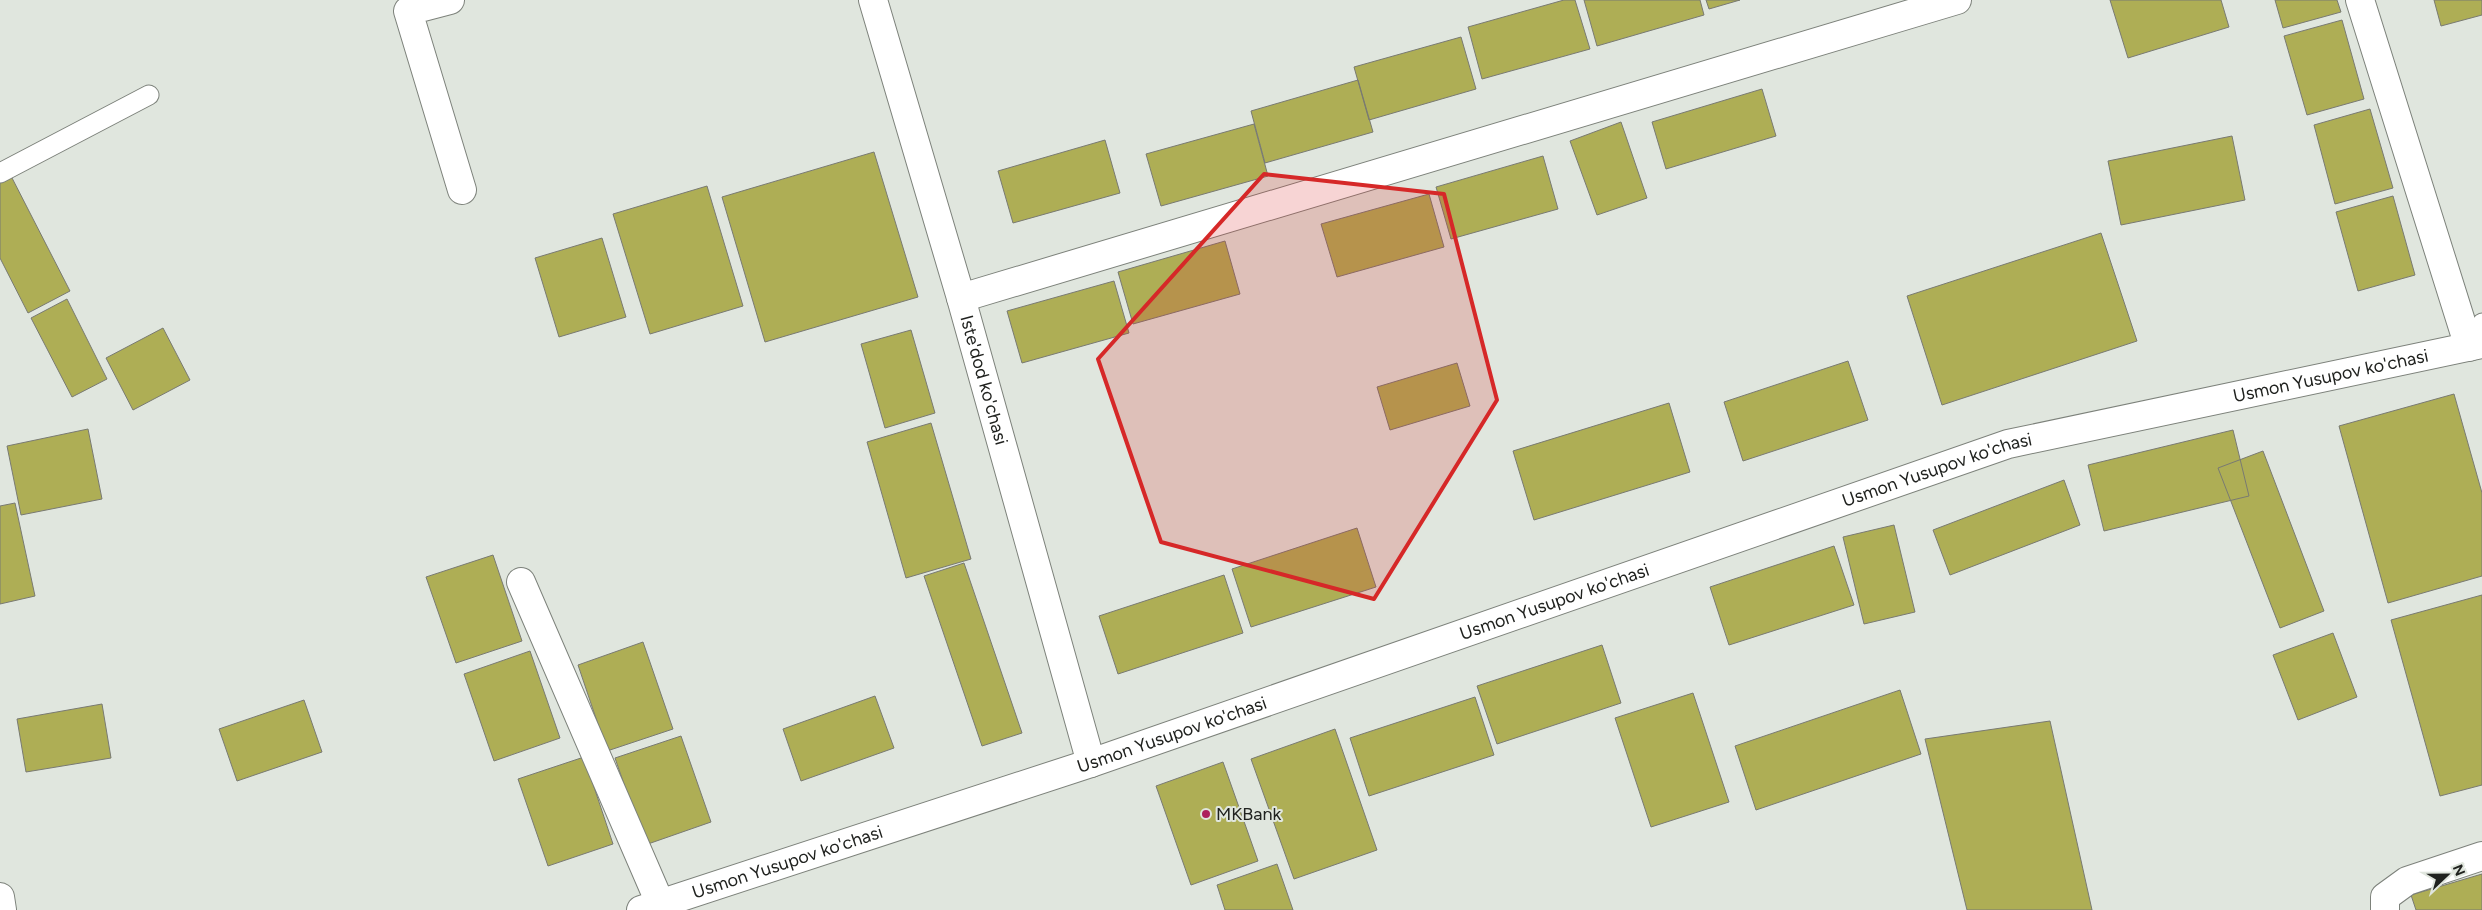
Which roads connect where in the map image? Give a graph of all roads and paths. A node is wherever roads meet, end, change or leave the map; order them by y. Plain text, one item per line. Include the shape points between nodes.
1 (450, 0) edge
2 (873, 0) edge
3 (1957, 0) edge
4 (2360, 0) edge
5 (406, 6) edge
6 (149, 95) dead end
7 (0, 173) edge
8 (462, 190) dead end
9 (961, 298) junction
10 (2482, 323) edge
11 (2475, 346) edge
12 (521, 582) dead end
13 (1091, 763) junction
14 (2482, 856) edge
15 (0, 897) edge
16 (650, 906) edge
17 (2, 910) edge
18 (2384, 910) edge

1 - 5 street
2 - 9 street, Iste'dod ko'chasi
3 - 9 street
4 - 11 street
5 - 8 street
6 - 7 lane
9 - 13 street, Iste'dod ko'chasi
10 - 11 lane
11 - 13 street, Usmon Yusupov ko'chasi via 2008,444
12 - 16 street
13 - 16 street, Usmon Yusupov ko'chasi
14 - 18 street via 2407,881 2385,897
15 - 17 street

